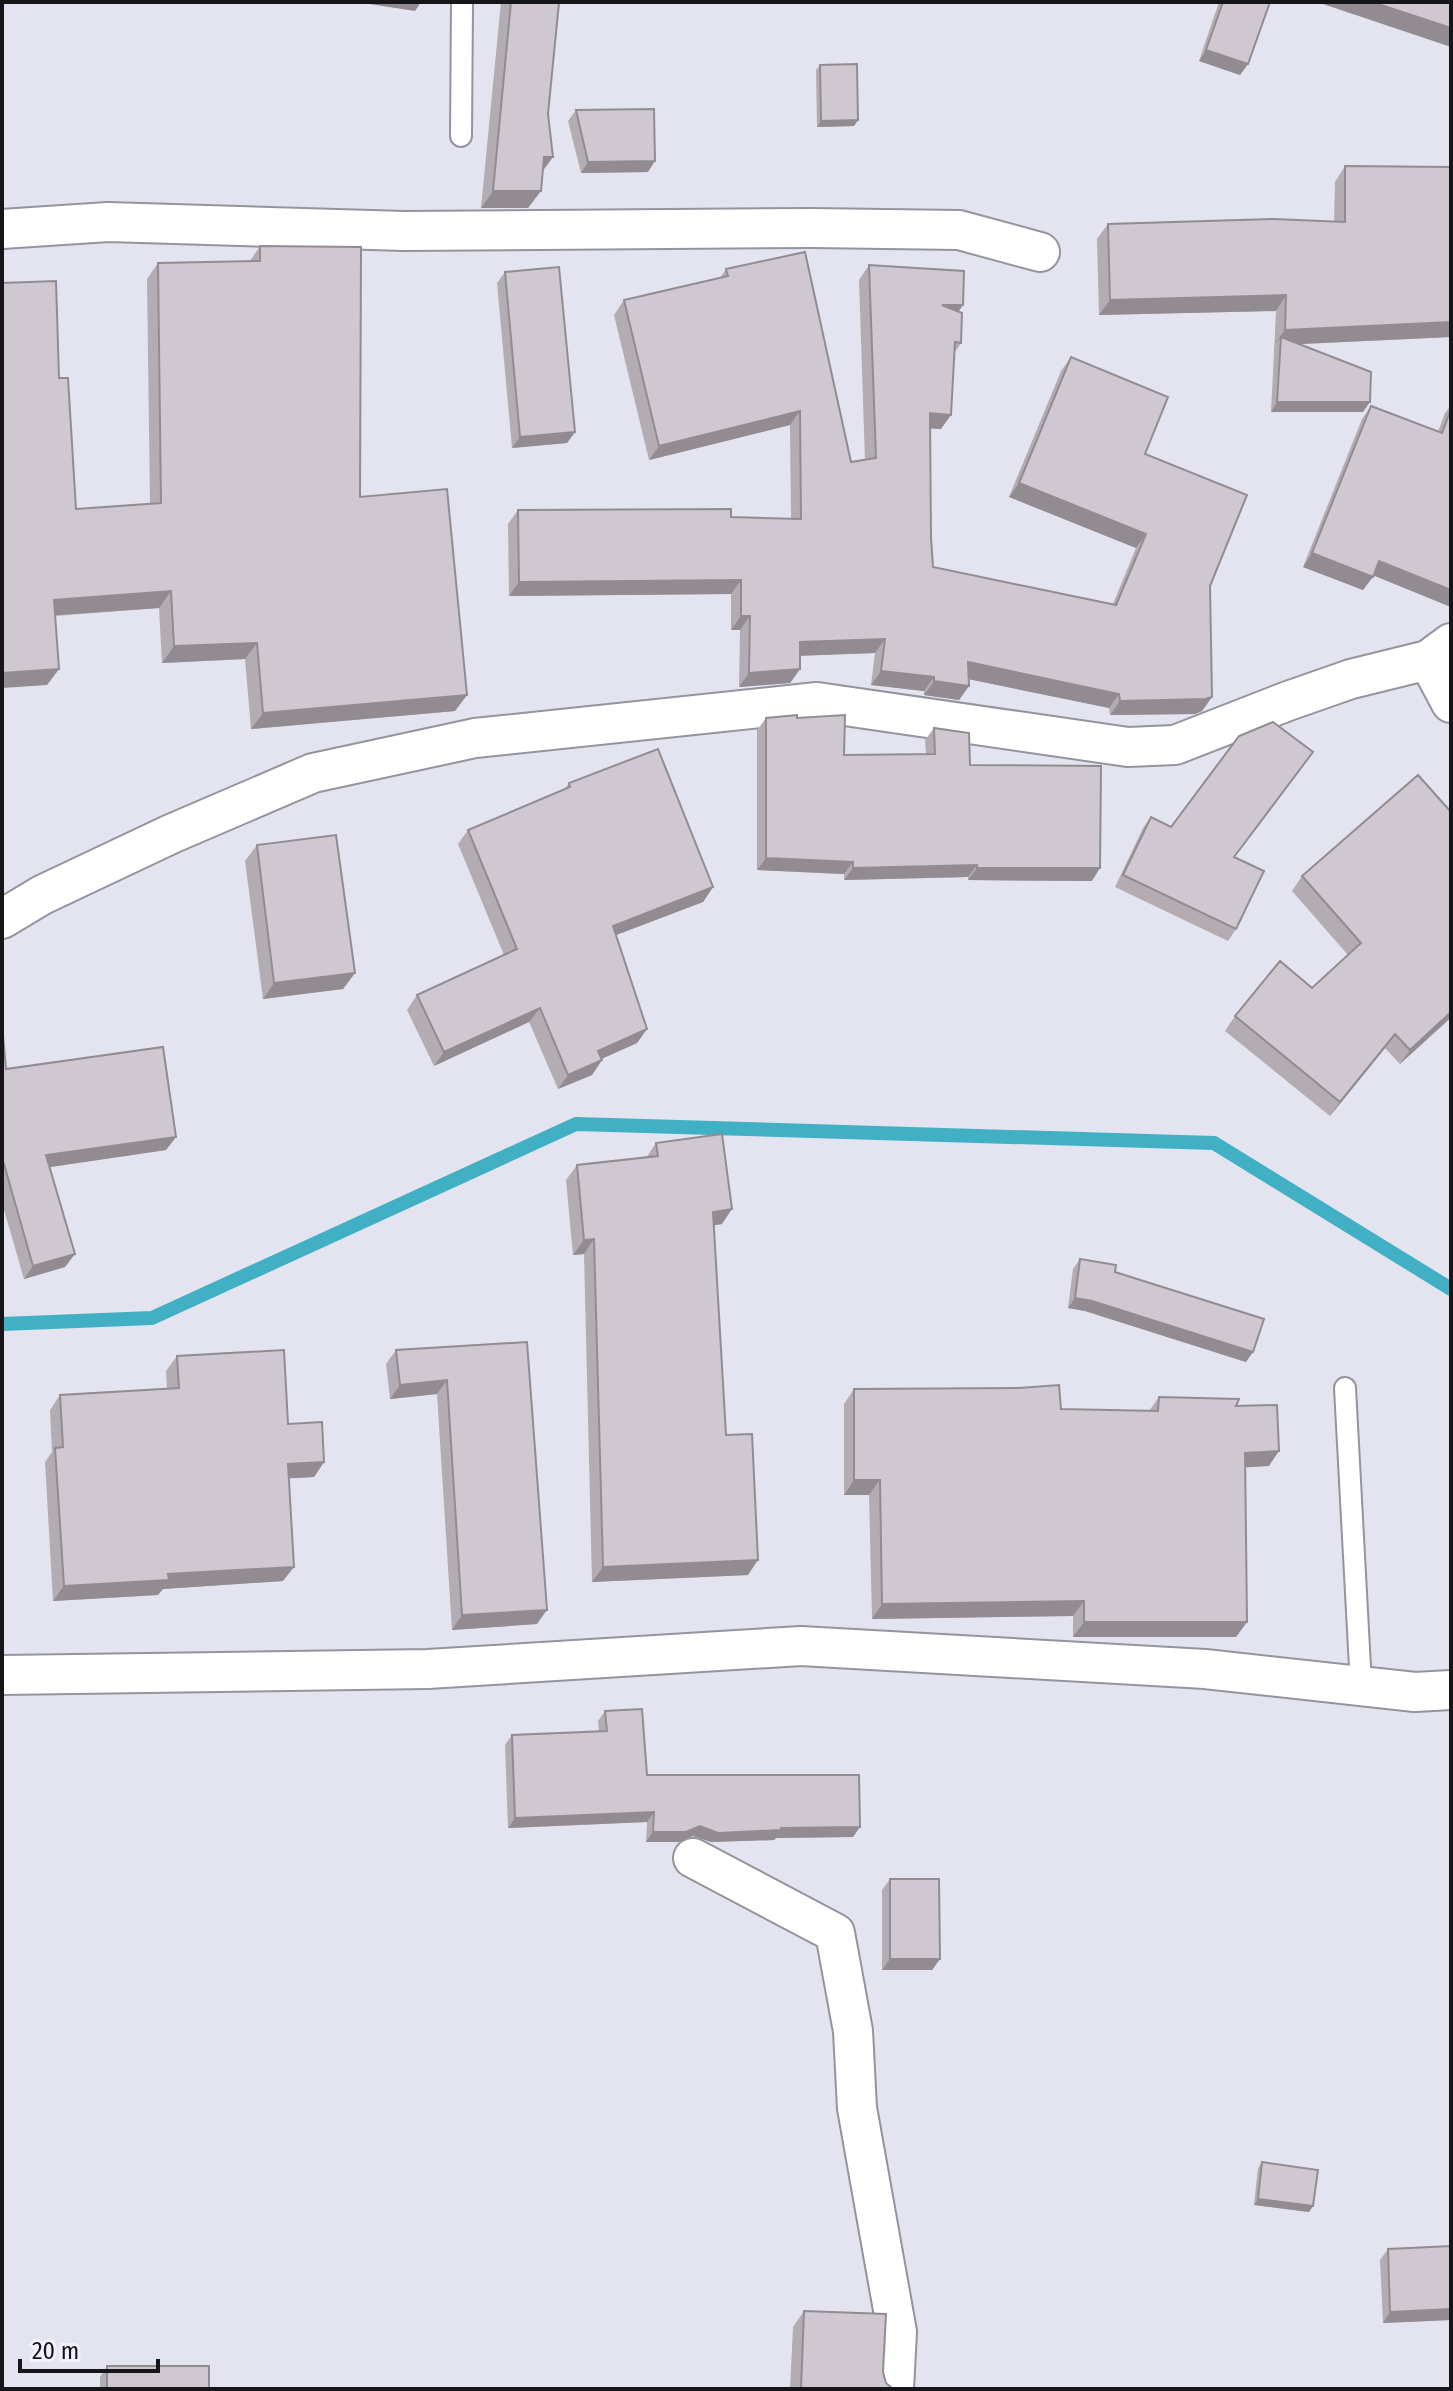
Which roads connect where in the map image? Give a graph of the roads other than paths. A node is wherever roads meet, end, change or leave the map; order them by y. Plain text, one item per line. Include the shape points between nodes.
1 (462, 2) edge
2 (461, 136) dead end
3 (2, 229) edge
4 (1040, 252) dead end
5 (1440, 652) edge
6 (1451, 703) edge
7 (2, 919) edge
8 (1345, 1388) dead end
9 (2, 1675) edge
10 (1361, 1686) junction
11 (1451, 1690) edge
12 (693, 1858) dead end
13 (894, 2389) edge

1 - 2 lane
3 - 4 street via 108,222 404,231 959,230
5 - 6 street
5 - 7 street via 1259,711 1175,745 1128,747 817,702 475,738 313,773 157,841
8 - 10 lane
9 - 10 street via 428,1669 801,1646 1205,1669
10 - 11 street
12 - 13 street via 835,1933 853,2031 857,2108 897,2332

